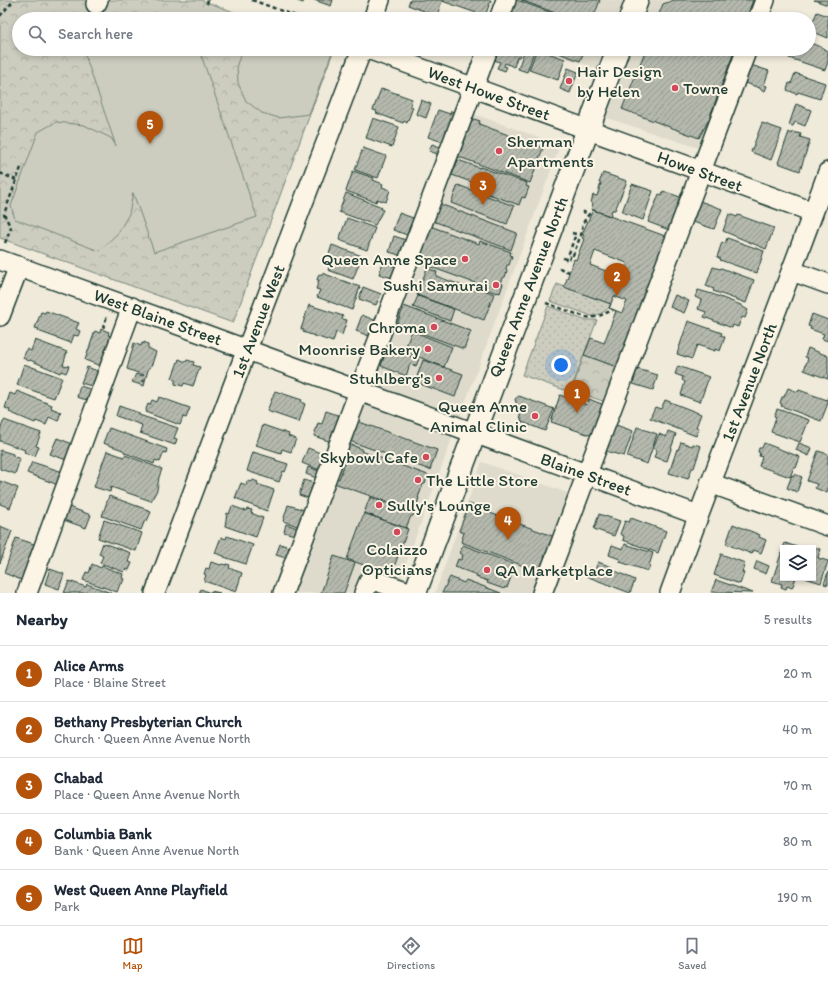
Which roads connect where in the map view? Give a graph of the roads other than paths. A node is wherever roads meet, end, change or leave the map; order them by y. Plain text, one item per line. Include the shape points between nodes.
1 (380, 0) edge
2 (506, 0) edge
3 (637, 0) edge
4 (765, 0) edge
5 (376, 12) edge
6 (502, 12) edge
7 (633, 12) edge
8 (761, 12) edge
9 (359, 56) edge
10 (387, 56) edge
11 (485, 56) edge
12 (615, 56) edge
13 (744, 56) edge
14 (473, 88) junction
15 (587, 129) junction
16 (702, 171) junction
17 (828, 172) edge
18 (814, 212) junction
19 (3, 251) edge
20 (19, 266) junction
21 (792, 270) junction
22 (828, 284) edge
23 (132, 307) junction
24 (0, 316) edge
25 (246, 349) junction
26 (359, 391) junction
27 (474, 433) junction
28 (586, 474) junction
29 (710, 483) junction
30 (698, 515) junction
31 (828, 526) edge
32 (27, 593) edge
33 (155, 593) edge
34 (283, 593) edge
35 (364, 593) edge
36 (413, 593) edge
37 (542, 593) edge
38 (670, 593) edge

1 - 5 street
2 - 6 street
3 - 7 main road
4 - 8 street
9 - 25 street, 1st Avenue West
10 - 14 street, West Howe Street
11 - 14 street
12 - 15 main road, Queen Anne Avenue North
13 - 16 street
14 - 15 street, West Howe Street
14 - 26 street
15 - 16 street, Howe Street
15 - 27 main road, Queen Anne Avenue North
16 - 18 street, Howe Street
16 - 28 street
17 - 18 street, 1st Avenue North
18 - 21 street, 1st Avenue North
19 - 20 street, West Blaine Street
20 - 23 street, West Blaine Street
20 - 24 street
21 - 22 street
21 - 29 street, 1st Avenue North
23 - 25 street, West Blaine Street
23 - 32 street
25 - 26 street, West Blaine Street
25 - 33 street, 1st Avenue West
26 - 27 street, West Blaine Street
26 - 34 street
27 - 28 street, Blaine Street
27 - 36 main road, Queen Anne Avenue North
28 - 30 street, Blaine Street
28 - 37 street
29 - 30 street, 1st Avenue North
29 - 31 street
30 - 38 street, 1st Avenue North
35 - 36 street via 370,579

